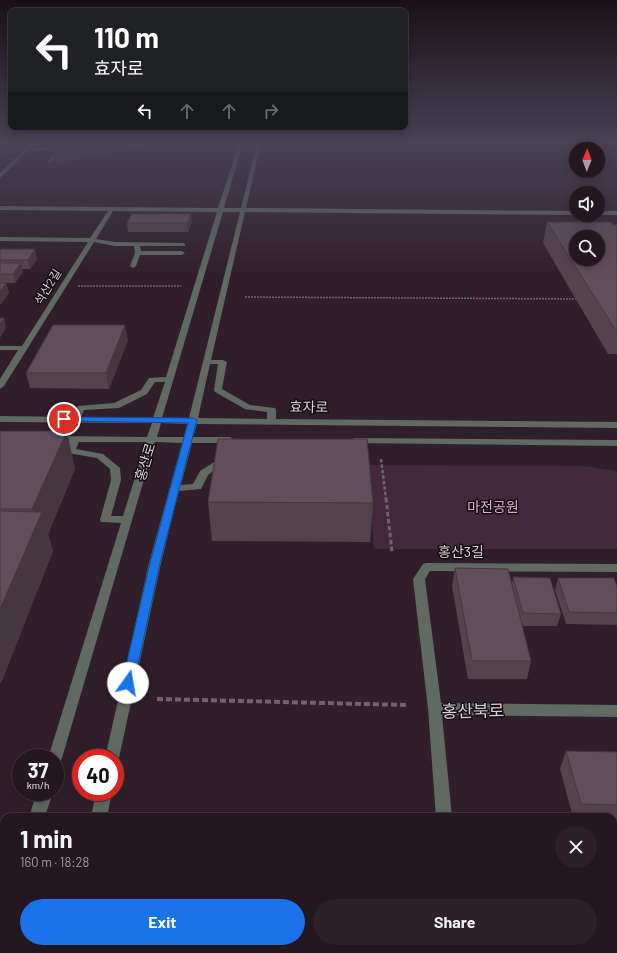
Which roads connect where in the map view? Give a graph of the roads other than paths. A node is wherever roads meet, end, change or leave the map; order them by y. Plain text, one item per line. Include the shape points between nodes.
1 (228, 187) edge
2 (248, 187) edge
3 (0, 208) edge
4 (111, 210) junction
5 (221, 210) junction
6 (243, 210) junction
7 (569, 213) edge
8 (605, 213) edge
9 (617, 213) edge
10 (0, 239) edge
11 (92, 240) junction
12 (137, 245) junction
13 (183, 245) dead end
14 (138, 253) junction
15 (182, 253) dead end
16 (134, 266) dead end
17 (0, 348) edge
18 (24, 348) junction
19 (206, 362) junction
20 (170, 379) junction
21 (0, 386) edge
22 (0, 419) edge
23 (76, 419) junction
24 (158, 420) junction
25 (193, 420) junction
26 (271, 421) junction
27 (617, 425) edge
28 (46, 439) edge
29 (75, 439) junction
30 (152, 439) junction
31 (188, 439) junction
32 (240, 440) edge
33 (341, 441) edge
34 (617, 443) edge
35 (233, 455) edge
36 (175, 488) junction
37 (127, 519) junction
38 (617, 568) edge
39 (435, 709) junction
40 (617, 711) edge
41 (58, 749) edge
42 (114, 749) edge
43 (42, 801) edge
44 (102, 801) edge
45 (38, 813) edge
46 (100, 813) edge
47 (444, 813) edge

1 - 5 street, 홍산로
2 - 6 street
3 - 4 street
4 - 5 street
4 - 11 street, 석산2길
5 - 6 street
5 - 20 street, 홍산로
6 - 7 street
6 - 19 street
8 - 9 street
10 - 11 street
11 - 12 street
11 - 18 street, 석산2길
12 - 13 street
12 - 14 street
14 - 15 street
14 - 16 street
17 - 18 street
18 - 21 street, 석산2길
19 - 25 street
19 - 26 street via 222,362 218,390 248,407 272,410
20 - 23 street via 152,380 144,392 116,406 81,408
20 - 24 street, 홍산로
22 - 23 street, 효자로
23 - 24 street, 효자로
24 - 25 street, 효자로
24 - 30 street, 홍산로
25 - 26 street, 효자로
25 - 31 street
26 - 27 street, 효자로
28 - 29 street
29 - 30 street
29 - 37 street via 70,451 100,456 115,468 116,480 105,520
30 - 31 street
30 - 37 street, 홍산로
31 - 32 street
31 - 36 street
33 - 34 street
35 - 36 street via 221,460 204,473 197,487
36 - 42 street via 155,563
37 - 41 street, 홍산로
38 - 39 street, 홍산3길 via 427,567 419,579
39 - 40 street, 홍산북로
39 - 47 street, 홍산북로
43 - 45 street
44 - 46 street

